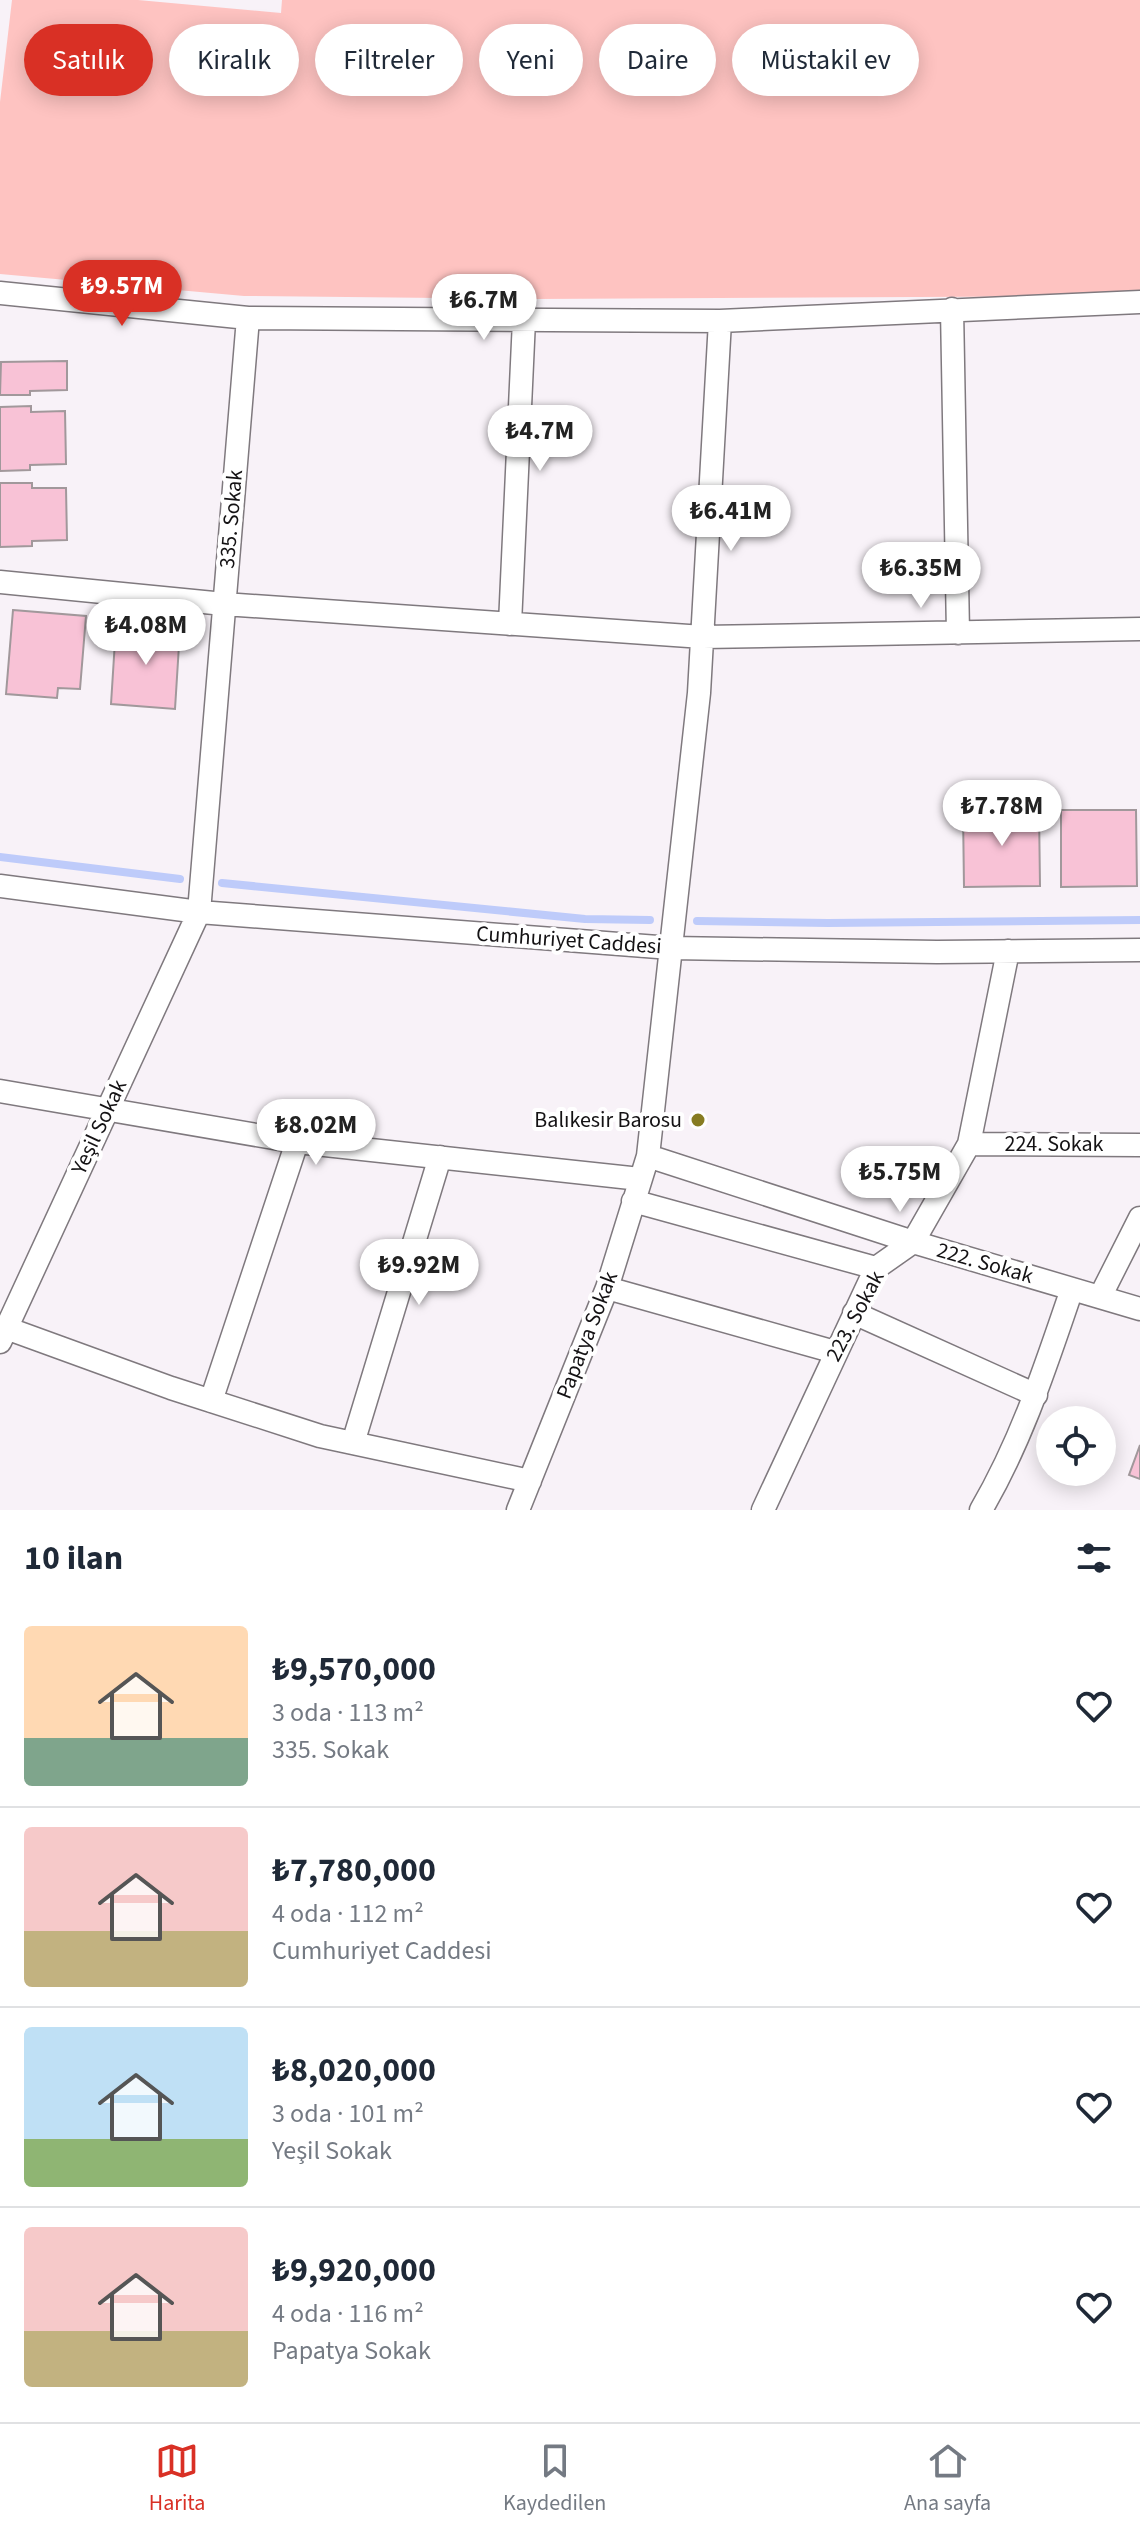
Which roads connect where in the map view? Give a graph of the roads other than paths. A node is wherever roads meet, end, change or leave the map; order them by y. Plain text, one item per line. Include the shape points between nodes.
1 (0, 293) edge
2 (1140, 302) edge
3 (952, 309) junction
4 (248, 318) junction
5 (524, 320) junction
6 (720, 321) junction
7 (0, 582) edge
8 (224, 604) junction
9 (510, 624) junction
10 (1140, 629) edge
11 (958, 633) junction
12 (703, 637) junction
13 (0, 886) edge
14 (199, 912) junction
15 (671, 948) junction
16 (1140, 950) edge
17 (1008, 951) junction
18 (0, 1091) edge
19 (107, 1108) junction
20 (297, 1142) junction
21 (969, 1144) junction
22 (1140, 1145) edge
23 (648, 1156) junction
24 (440, 1157) junction
25 (640, 1179) junction
26 (633, 1201) junction
27 (1140, 1218) edge
28 (913, 1242) junction
29 (876, 1268) junction
30 (607, 1288) junction
31 (1072, 1289) junction
32 (9, 1296) edge
33 (1100, 1297) junction
34 (1140, 1309) edge
35 (854, 1313) junction
36 (3, 1335) edge
37 (835, 1352) junction
38 (1036, 1395) junction
39 (211, 1401) junction
40 (353, 1443) junction
41 (530, 1481) junction
42 (518, 1510) edge
43 (763, 1510) edge
44 (981, 1510) edge

1 - 4 street
2 - 3 street
3 - 6 street
3 - 11 street
4 - 5 street
4 - 8 street, 335. Sokak
5 - 6 street
5 - 9 street
6 - 12 street, Papatya Sokak
7 - 8 street
8 - 9 street
8 - 14 street, 335. Sokak
9 - 12 street
10 - 11 street
11 - 12 street
12 - 15 street, Papatya Sokak
13 - 14 street, Cumhuriyet Caddesi
14 - 15 street, Cumhuriyet Caddesi
14 - 19 street, Yeşil Sokak
15 - 17 street, Cumhuriyet Caddesi
15 - 23 street, Papatya Sokak
16 - 17 street, Cumhuriyet Caddesi
17 - 21 street, 223. Sokak
18 - 19 street
19 - 20 street
19 - 32 street, Yeşil Sokak
20 - 24 street
20 - 39 street
21 - 22 street, 224. Sokak
21 - 28 street, 223. Sokak
23 - 25 street, Papatya Sokak
23 - 28 street, 222. Sokak
24 - 25 street
24 - 40 street
25 - 26 street, Papatya Sokak
26 - 29 street
26 - 30 street, Papatya Sokak
27 - 33 street
28 - 29 street, 223. Sokak
28 - 31 street, 222. Sokak
29 - 35 street, 223. Sokak
30 - 37 street
30 - 41 street, Papatya Sokak
31 - 33 street, 222. Sokak
31 - 38 street
32 - 36 street, Yeşil Sokak
33 - 34 street, 222. Sokak
35 - 37 street, 223. Sokak
35 - 38 street
36 - 39 street
37 - 43 street, 223. Sokak
38 - 44 street
39 - 40 street
40 - 41 street
41 - 42 street, Papatya Sokak

